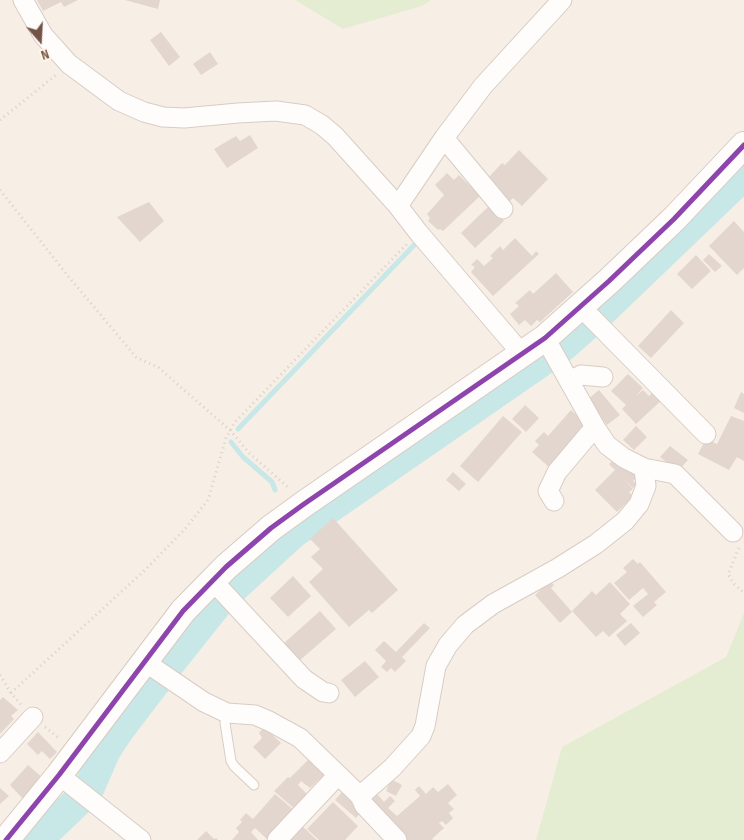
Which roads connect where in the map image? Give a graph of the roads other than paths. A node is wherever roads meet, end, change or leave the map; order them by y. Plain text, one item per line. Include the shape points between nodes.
1 (23, 0) edge
2 (562, 0) edge
3 (444, 138) junction
4 (744, 145) edge
5 (398, 206) junction
6 (503, 209) dead end
7 (581, 307) junction
8 (545, 338) junction
9 (522, 354) junction
10 (603, 377) dead end
11 (570, 380) junction
12 (595, 427) junction
13 (706, 434) dead end
14 (644, 468) junction
15 (554, 501) dead end
16 (733, 532) road end
17 (221, 589) junction
18 (144, 662) junction
19 (330, 693) dead end
20 (227, 713) junction
21 (33, 717) dead end
22 (0, 753) edge
23 (60, 775) junction
24 (337, 776) junction
25 (254, 785) dead end
26 (360, 796) junction
27 (6, 840) edge
28 (141, 840) edge
29 (277, 840) edge
30 (397, 840) edge

1 - 5 street via 43,35 69,64 119,101 144,112 184,118 276,111 305,116 335,136
2 - 3 street via 482,86
3 - 5 street
3 - 6 street
4 - 7 main road
5 - 9 street
7 - 8 main road
7 - 13 street
8 - 9 main road
8 - 11 street
9 - 17 main road via 271,528
10 - 11 street via 581,375
11 - 12 street
12 - 14 street via 607,445
12 - 15 street via 557,472 548,491
14 - 16 street via 675,474
14 - 26 street via 646,486 639,504 625,521 558,568 493,604 465,625 448,644 436,666 421,736
17 - 18 main road via 184,612
17 - 19 street via 304,679
18 - 20 street via 204,702
18 - 23 main road
20 - 24 street via 255,715 300,738
20 - 25 lane via 225,723 231,761
21 - 22 street
23 - 27 main road
23 - 28 street
24 - 26 street
24 - 29 street
26 - 30 street via 364,805

